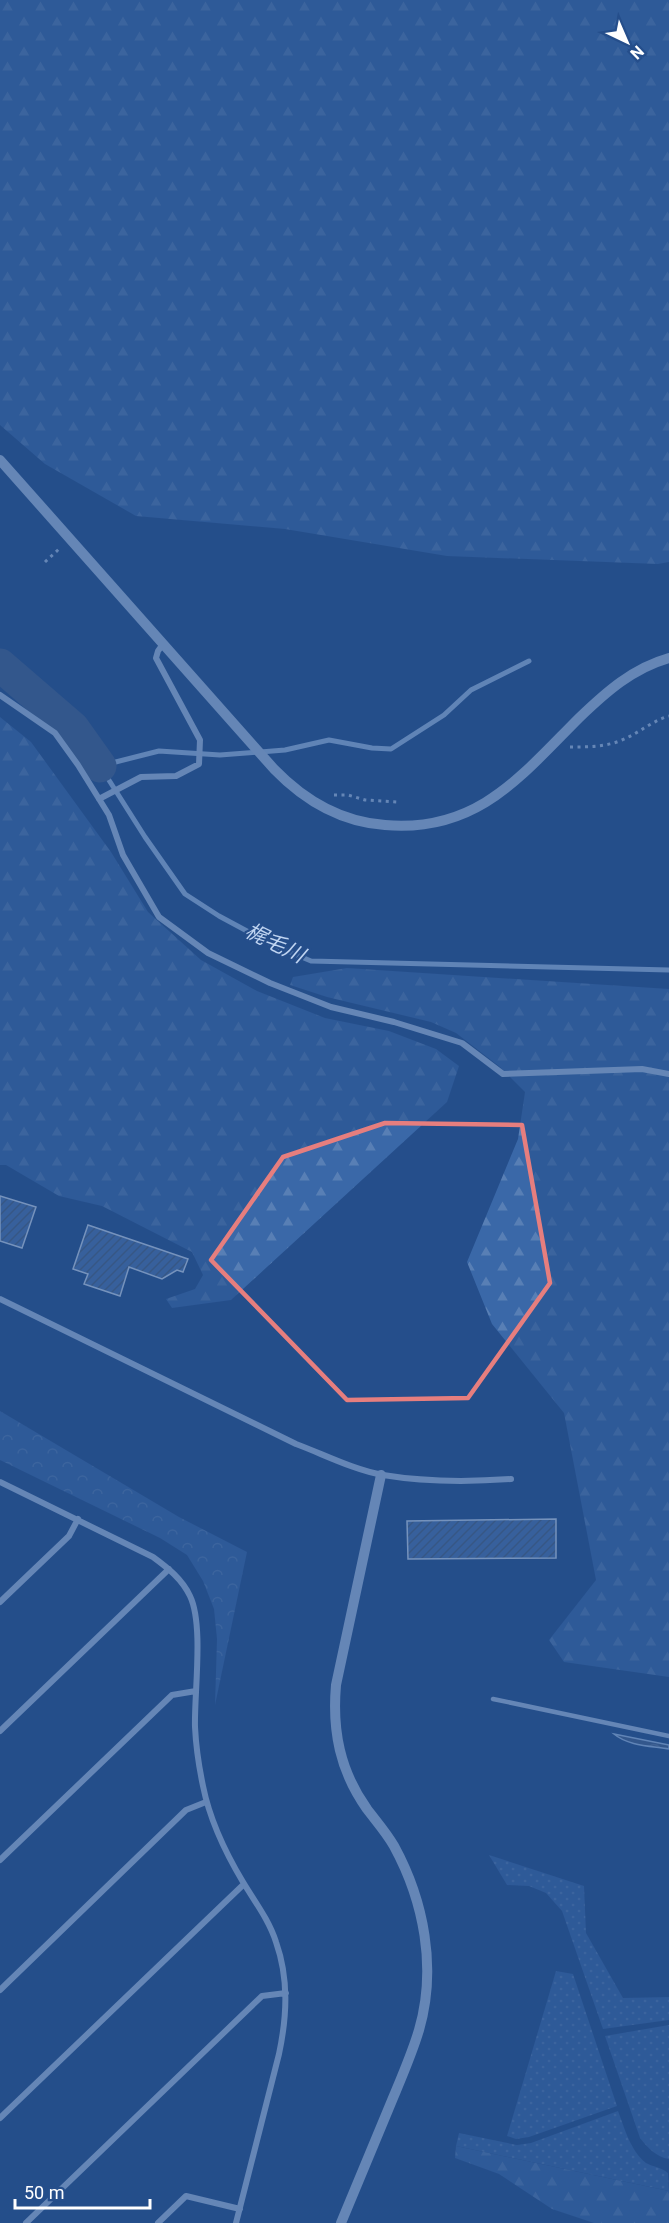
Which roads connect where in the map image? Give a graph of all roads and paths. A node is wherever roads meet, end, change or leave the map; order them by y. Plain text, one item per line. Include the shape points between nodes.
1 (1, 461) edge
2 (70, 538) junction
3 (45, 562) dead end
4 (163, 644) junction
5 (669, 658) edge
6 (0, 695) edge
7 (669, 716) edge
8 (550, 747) junction
9 (99, 799) junction
10 (398, 802) dead end
11 (320, 806) junction
12 (669, 1074) edge
13 (0, 1299) edge
14 (381, 1475) junction
15 (511, 1479) dead end
16 (0, 1482) edge
17 (78, 1519) junction
18 (169, 1569) junction
19 (0, 1602) edge
20 (196, 1691) junction
21 (493, 1699) dead end
22 (0, 1731) edge
23 (669, 1736) edge
24 (206, 1802) junction
25 (0, 1860) edge
26 (244, 1884) junction
27 (0, 1990) edge
28 (286, 1993) junction
29 (0, 2118) edge
30 (240, 2209) junction
31 (26, 2223) edge
32 (158, 2223) edge
33 (236, 2223) edge
34 (341, 2223) edge

1 - 2 street
2 - 3 path
2 - 4 street
4 - 9 street via 156,658 198,736 199,764 176,776 146,776
4 - 11 street via 274,770
5 - 8 street via 612,687
6 - 9 street via 55,733
7 - 8 path via 606,745
8 - 11 street via 490,801 444,820 415,826 376,825
9 - 12 street via 123,855 159,917 218,958 331,1007 462,1043 503,1074 642,1069
10 - 11 path via 326,795
13 - 14 street via 296,1444
14 - 15 street via 470,1482
14 - 34 street via 336,1685 334,1717 345,1771 393,1844 412,1883 425,1943 427,1988 420,2028 408,2062
16 - 17 street
17 - 18 street
17 - 19 street via 69,1536
18 - 20 street via 191,1597 196,1617
18 - 22 street
20 - 24 street via 198,1762
20 - 25 street via 172,1695
21 - 23 lane
24 - 26 street
24 - 27 street via 186,1810
26 - 28 street via 266,1917 276,1941
26 - 29 street
28 - 30 street via 283,2038
28 - 31 street via 262,1996
30 - 32 street via 186,2196
30 - 33 street

